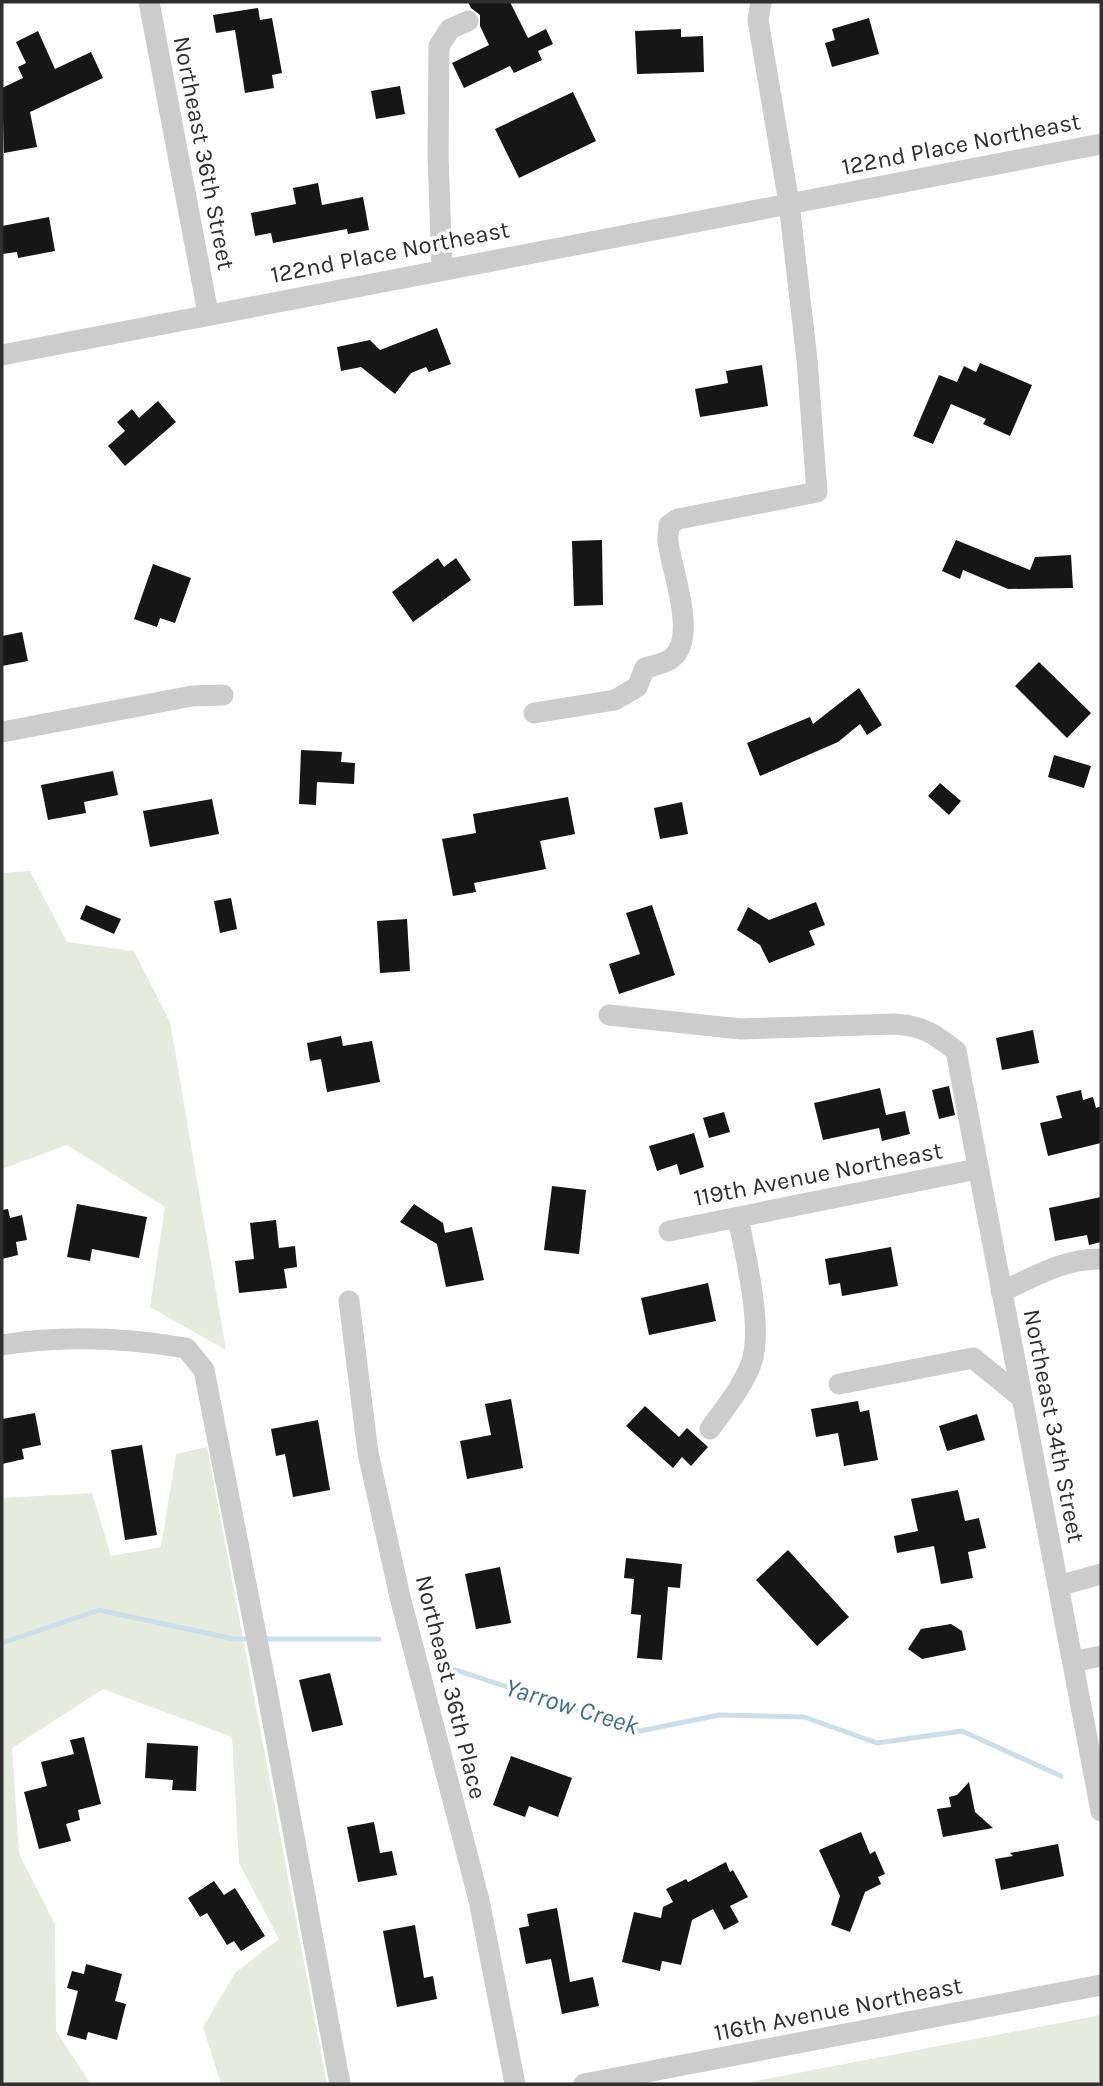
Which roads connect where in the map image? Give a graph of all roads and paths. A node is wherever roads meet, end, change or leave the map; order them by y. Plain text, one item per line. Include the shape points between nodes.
1 (149, 2) edge
2 (761, 2) edge
3 (468, 21) dead end
4 (1101, 144) edge
5 (789, 203) junction
6 (442, 269) junction
7 (208, 313) junction
8 (2, 355) edge
9 (223, 695) dead end
10 (534, 713) dead end
11 (2, 732) edge
12 (609, 1015) dead end
13 (977, 1169) junction
14 (738, 1217) junction
15 (668, 1231) dead end
16 (1101, 1259) edge
17 (1001, 1292) junction
18 (349, 1301) dead end
19 (2, 1345) edge
20 (839, 1384) dead end
21 (1021, 1398) junction
22 (710, 1429) dead end
23 (1101, 1574) edge
24 (1058, 1586) junction
25 (1101, 1657) edge
26 (1073, 1662) junction
27 (1101, 1811) edge
28 (1101, 1985) edge
29 (340, 2084) edge
30 (515, 2084) edge
31 (584, 2084) edge

1 - 7 street, Northeast 36th Street
2 - 5 street via 758,20
3 - 6 street via 450,29 439,46
4 - 5 street, 122nd Place Northeast
5 - 6 street, 122nd Place Northeast
5 - 10 street via 817,492 678,519 669,525 682,609 682,639 674,658 645,668 637,687 615,700
6 - 7 street, 122nd Place Northeast
7 - 8 street, 122nd Place Northeast
9 - 11 street via 192,696
12 - 13 street, Northeast 34th Street via 741,1029 917,1026 956,1051
13 - 14 street, 119th Avenue Northeast
13 - 17 street, Northeast 34th Street
14 - 15 street, 119th Avenue Northeast
14 - 22 street via 754,1348 743,1380
16 - 17 street via 1061,1264
17 - 21 street, Northeast 34th Street
18 - 30 street, Northeast 36th Place via 368,1453 400,1597 479,1900
19 - 29 street via 42,1339 146,1342 186,1348 204,1370
20 - 21 street via 973,1358
21 - 24 street, Northeast 34th Street
23 - 24 street
24 - 26 street, Northeast 34th Street
25 - 26 street
26 - 27 street, Northeast 34th Street
28 - 31 street, 116th Avenue Northeast

